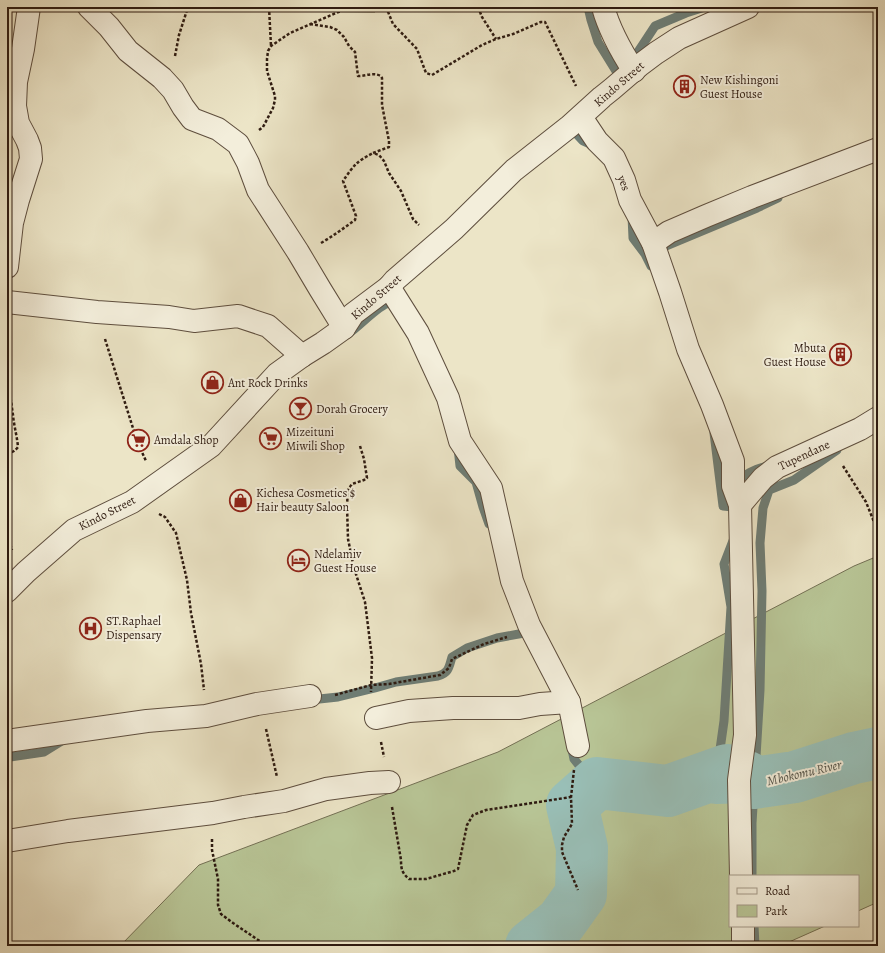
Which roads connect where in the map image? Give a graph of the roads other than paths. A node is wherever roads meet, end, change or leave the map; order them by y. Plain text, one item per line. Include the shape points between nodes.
1 (29, 7) edge
2 (89, 7) edge
3 (603, 7) edge
4 (748, 7) edge
5 (634, 71) junction
6 (587, 112) junction
7 (878, 149) edge
8 (655, 249) junction
9 (7, 267) edge
10 (389, 288) junction
11 (7, 302) edge
12 (344, 328) junction
13 (302, 356) junction
14 (878, 418) edge
15 (740, 505) junction
16 (7, 591) edge
17 (310, 696) road end
18 (568, 702) junction
19 (376, 718) road end
20 (7, 741) edge
21 (578, 746) road end
22 (389, 782) road end
23 (7, 841) edge
24 (741, 875) edge
25 (743, 927) edge
26 (743, 946) edge

1 - 9 street via 16,82 15,106 18,123 30,148 31,159 12,223
2 - 12 street via 128,51 162,78 192,119 218,129 238,144 258,190
3 - 5 street via 606,18
4 - 5 street, Kindo Street via 679,38
5 - 6 street, Kindo Street
6 - 8 street, yes via 596,141 614,158 630,200
6 - 10 street, Kindo Street via 514,170
7 - 8 street via 669,232
8 - 15 street, yes via 688,349 733,461 733,486
10 - 12 street, Kindo Street via 353,314
10 - 18 street via 422,341 448,398 460,441 491,488 512,581 529,625
11 - 13 street via 194,321 238,316 268,326
12 - 13 street, Kindo Street
13 - 16 street, Kindo Street via 277,374 211,446 140,495 74,530
14 - 15 street, Tupendane via 860,429 777,467 763,478
15 - 24 street, yes via 746,735 739,780
17 - 20 street via 257,704 206,716 147,720
18 - 19 street via 519,708 409,711
18 - 21 street
22 - 23 street via 326,789 284,801 213,814
25 - 26 street

